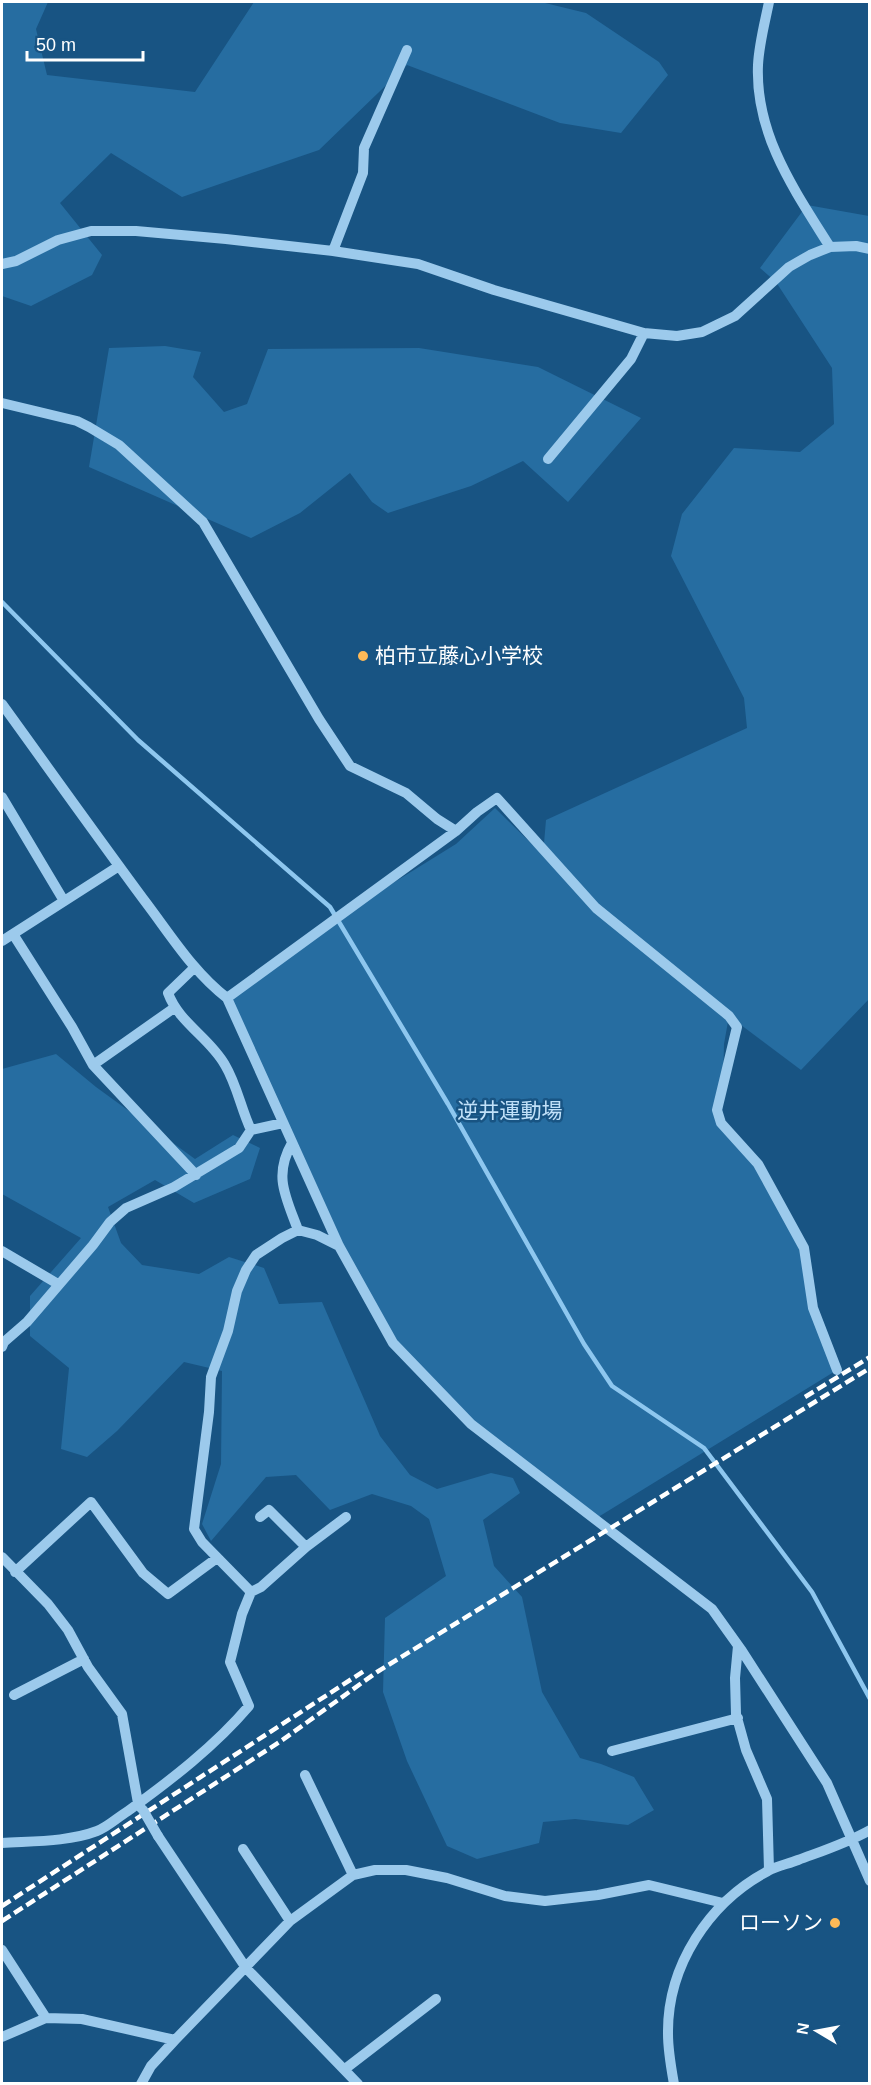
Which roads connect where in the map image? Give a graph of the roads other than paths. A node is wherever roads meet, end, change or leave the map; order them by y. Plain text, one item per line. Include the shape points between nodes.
1 (769, 2) edge
2 (407, 50) dead end
3 (830, 247) junction
4 (870, 249) edge
5 (333, 251) junction
6 (2, 264) edge
7 (644, 333) junction
8 (2, 403) edge
9 (548, 459) dead end
10 (2, 704) edge
11 (2, 797) edge
12 (456, 831) junction
13 (119, 866) junction
14 (64, 901) junction
15 (13, 934) junction
16 (2, 941) edge
17 (195, 967) junction
18 (227, 998) junction
19 (174, 1008) junction
20 (93, 1065) junction
21 (283, 1123) junction
22 (251, 1130) junction
23 (292, 1143) junction
24 (196, 1175) junction
25 (298, 1230) junction
26 (339, 1246) junction
27 (2, 1251) edge
28 (58, 1284) junction
29 (2, 1347) edge
30 (837, 1370) dead end
31 (260, 1517) dead end
32 (346, 1517) dead end
33 (306, 1547) junction
34 (2, 1557) edge
35 (217, 1558) junction
36 (15, 1572) junction
37 (251, 1592) junction
38 (738, 1646) junction
39 (84, 1659) junction
40 (14, 1695) dead end
41 (738, 1718) junction
42 (612, 1751) dead end
43 (305, 1775) dead end
44 (141, 1807) junction
45 (870, 1830) edge
46 (852, 1840) junction
47 (2, 1843) edge
48 (243, 1850) dead end
49 (769, 1870) junction
50 (353, 1875) junction
51 (870, 1881) edge
52 (723, 1904) junction
53 (290, 1921) junction
54 (2, 1950) edge
55 (246, 1968) junction
56 (436, 1999) dead end
57 (46, 2018) junction
58 (2, 2037) edge
59 (174, 2040) junction
60 (345, 2069) junction
61 (141, 2084) edge
62 (358, 2084) edge
63 (674, 2084) edge

1 - 3 street via 758,64 765,126 785,174
2 - 5 street via 364,148 363,173
3 - 4 street
3 - 7 street via 789,267 745,308 702,332 677,336
5 - 6 street via 113,230 75,234
5 - 7 street via 418,264
7 - 9 street via 631,359
8 - 12 street via 89,427 118,445 203,522 350,766 406,793
10 - 13 street
11 - 14 street
12 - 18 street
12 - 30 street via 497,798 596,908 729,1016 737,1027 717,1110 722,1123 758,1164 804,1248 813,1308
13 - 14 street
13 - 17 street
14 - 15 street
15 - 16 street
15 - 20 street
17 - 18 street
17 - 19 street via 168,993
18 - 21 street
19 - 20 street
19 - 22 street via 226,1065
20 - 24 street
21 - 22 street
21 - 23 street
22 - 24 street via 239,1148
23 - 25 street via 283,1158 281,1174
23 - 26 street
24 - 28 street via 126,1208
25 - 26 street
25 - 35 street via 256,1255 246,1270 211,1377 194,1529
26 - 38 street via 393,1343 471,1424 712,1609
27 - 28 street
28 - 29 street
31 - 33 street via 269,1510
32 - 33 street
33 - 37 street
34 - 36 street
35 - 36 street via 168,1594 143,1573 91,1502
35 - 37 street
36 - 39 street via 48,1604
37 - 44 street via 230,1662 249,1706 218,1740
38 - 41 street
38 - 46 street via 826,1783
39 - 40 street
39 - 44 street via 122,1714
41 - 42 street
41 - 49 street via 746,1750 767,1799
43 - 50 street
44 - 47 street via 84,1835
44 - 55 street, bridge
45 - 46 street
46 - 49 street
46 - 51 street
48 - 53 street
49 - 52 street
50 - 52 street via 406,1870 505,1896 545,1901 649,1885
50 - 53 street
52 - 63 street via 702,1928 675,1984 668,2031
53 - 55 street
54 - 57 street
55 - 59 street
55 - 60 street
56 - 60 street
57 - 58 street
57 - 59 street via 82,2019
59 - 61 street
60 - 62 street

